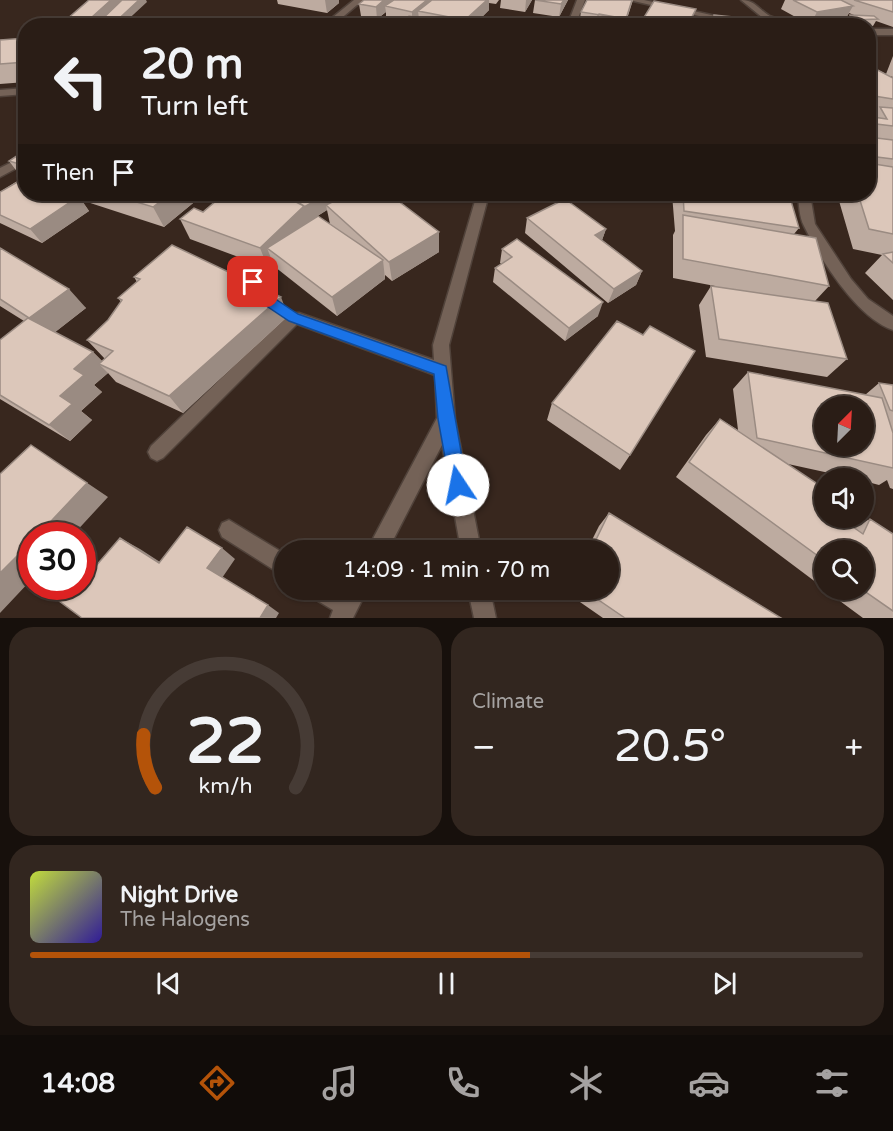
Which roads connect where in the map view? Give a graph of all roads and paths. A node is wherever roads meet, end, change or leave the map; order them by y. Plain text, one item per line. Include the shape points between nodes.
1 (359, 0) edge
2 (581, 0) edge
3 (633, 0) edge
4 (745, 0) edge
5 (336, 18) edge
6 (574, 18) edge
7 (719, 18) edge
8 (768, 18) edge
9 (876, 32) edge
10 (893, 32) edge
11 (18, 92) edge
12 (0, 93) edge
13 (18, 163) edge
14 (0, 173) edge
15 (481, 201) edge
16 (805, 201) edge
17 (893, 324) edge
18 (441, 370) junction
19 (446, 419) junction
20 (157, 452) dead end
21 (229, 530) dead end
22 (382, 540) edge
23 (469, 540) edge
24 (274, 559) edge
25 (481, 600) edge
26 (484, 618) edge

1 - 5 street
2 - 6 street
3 - 7 street
4 - 8 street
9 - 10 street
11 - 12 street
13 - 14 street
15 - 18 street via 441,345
16 - 17 street via 809,224 846,283 863,303
18 - 19 street
18 - 20 street via 287,313
19 - 22 street
19 - 23 street
21 - 24 street
25 - 26 street

